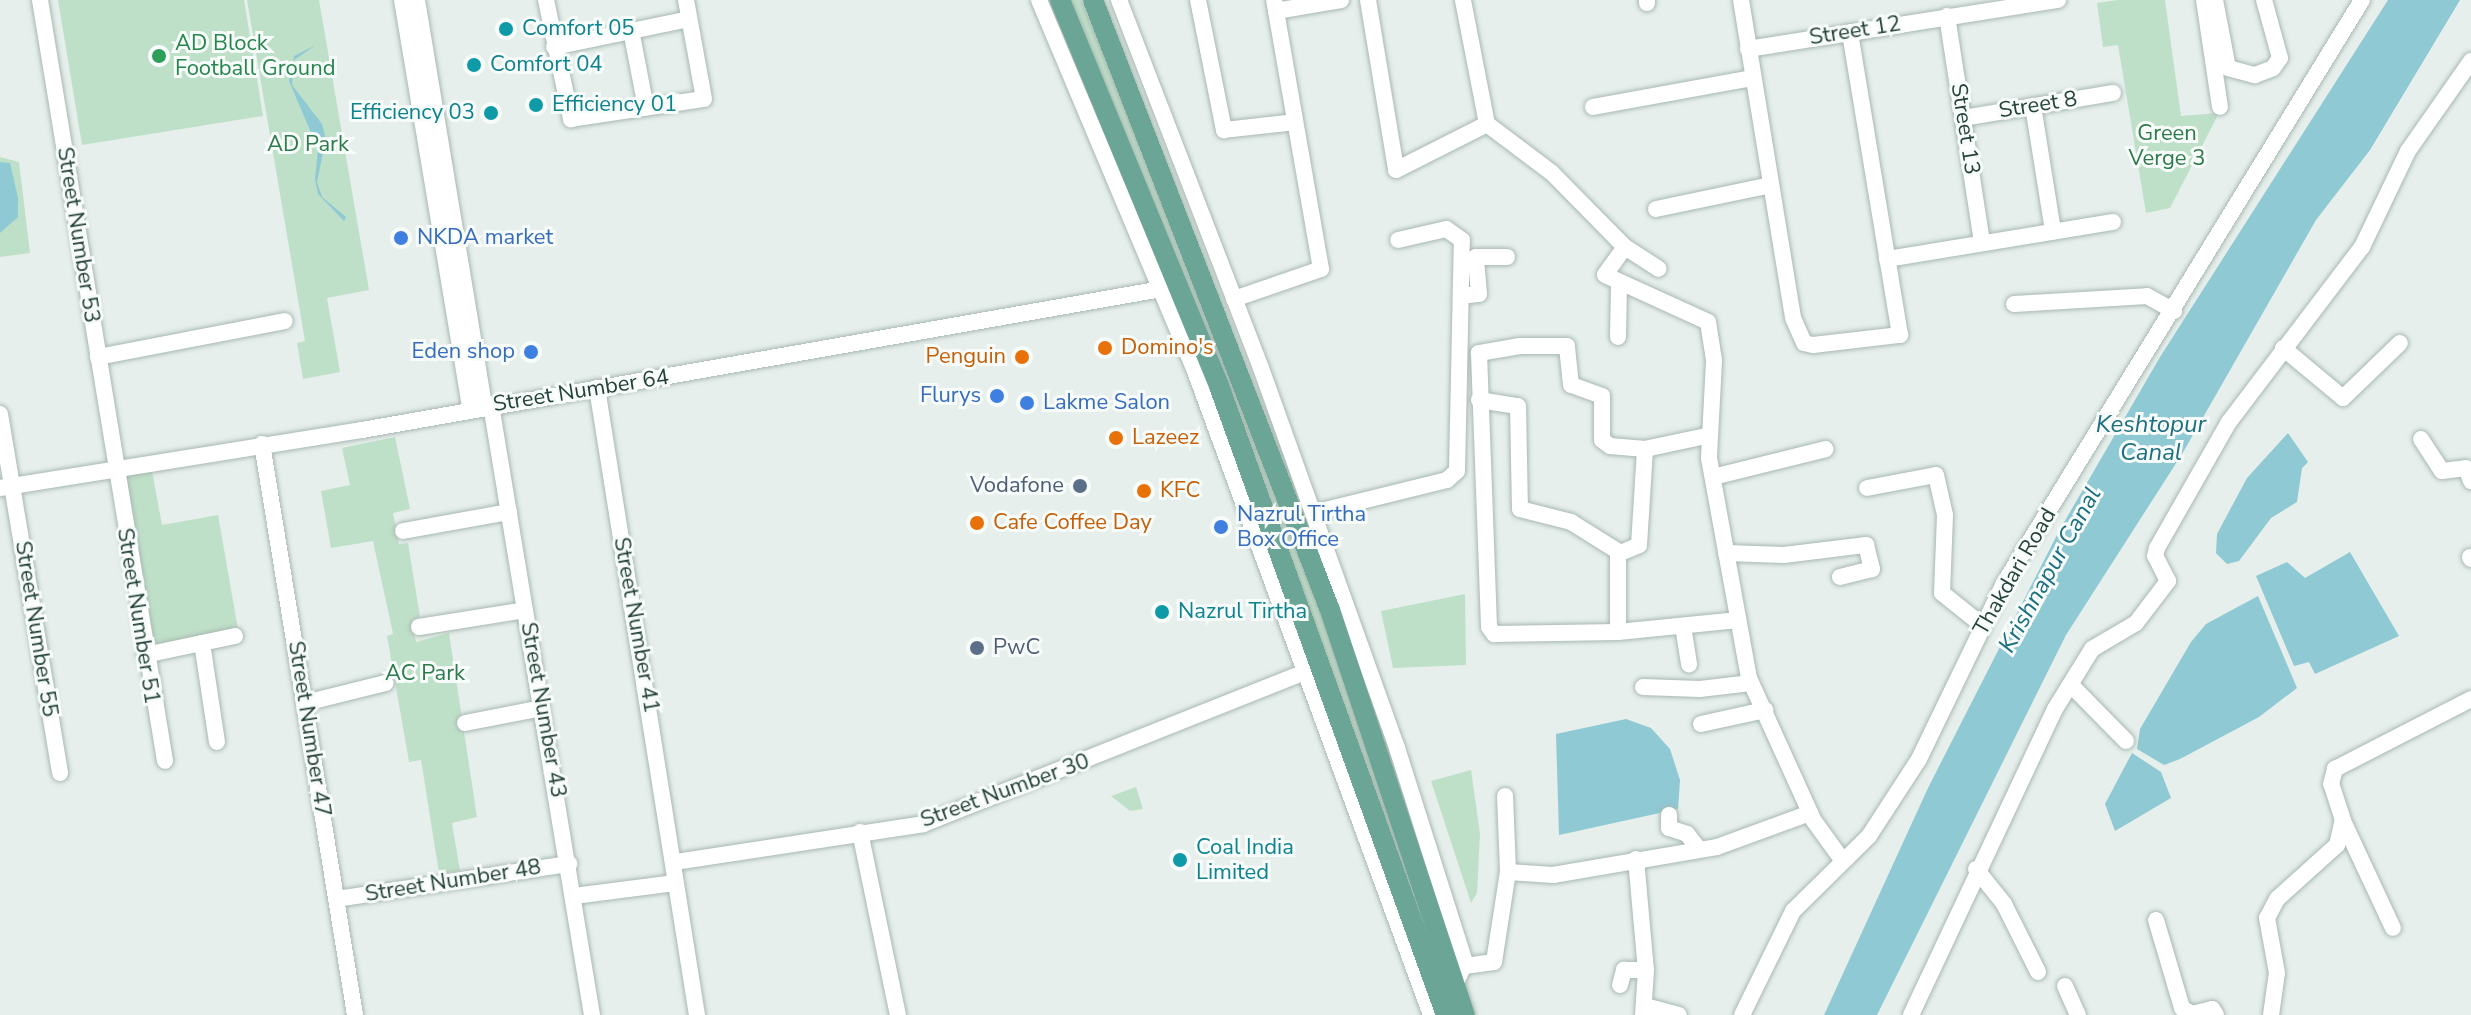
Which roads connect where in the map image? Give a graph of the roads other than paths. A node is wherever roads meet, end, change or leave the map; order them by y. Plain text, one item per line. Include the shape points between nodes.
1 (40, 0) edge
2 (402, 0) edge
3 (417, 0) edge
4 (546, 0) edge
5 (686, 0) edge
6 (1039, 0) edge
7 (1060, 0) edge
8 (1093, 0) edge
9 (1119, 0) edge
10 (1198, 0) edge
11 (1341, 0) edge
12 (1368, 0) edge
13 (1463, 0) edge
14 (1741, 0) edge
15 (2058, 0) edge
16 (2204, 0) edge
17 (2215, 0) edge
18 (2264, 0) edge
19 (2362, 0) edge
20 (1275, 6) edge
21 (1947, 16) junction
22 (689, 19) junction
23 (631, 30) junction
24 (1850, 32) junction
25 (554, 47) junction
26 (1748, 49) junction
27 (2471, 61) edge
28 (1753, 78) junction
29 (2113, 93) dead end
30 (2033, 106) junction
31 (1593, 107) dead end
32 (2220, 107) dead end
33 (646, 108) junction
34 (1963, 118) junction
35 (1295, 122) junction
36 (1487, 124) junction
37 (1771, 185) junction
38 (1656, 209) dead end
39 (2113, 222) dead end
40 (2053, 231) junction
41 (1398, 240) dead end
42 (1982, 242) junction
43 (1625, 247) junction
44 (1507, 257) dead end
45 (1887, 259) junction
46 (1659, 269) dead end
47 (1619, 285) junction
48 (1162, 289) junction
49 (1468, 296) junction
50 (1234, 299) junction
51 (2014, 304) dead end
52 (2174, 311) junction
53 (285, 321) dead end
54 (1618, 337) dead end
55 (2400, 343) dead end
56 (2283, 348) junction
57 (98, 357) junction
58 (597, 388) junction
59 (1479, 400) junction
60 (481, 406) junction
61 (0, 414) edge
62 (1706, 436) junction
63 (2421, 439) dead end
64 (262, 444) junction
65 (1645, 449) junction
66 (1826, 449) dead end
67 (114, 470) junction
68 (1713, 477) junction
69 (2471, 481) edge
70 (6, 487) edge
71 (1867, 488) dead end
72 (509, 512) junction
73 (1313, 513) junction
74 (403, 531) dead end
75 (1619, 552) junction
76 (1726, 553) junction
77 (1840, 577) dead end
78 (525, 610) junction
79 (1738, 620) junction
80 (1982, 625) junction
81 (1683, 626) junction
82 (419, 627) dead end
83 (1618, 632) junction
84 (235, 636) dead end
85 (202, 643) junction
86 (145, 655) junction
87 (1689, 665) dead end
88 (1310, 670) junction
89 (386, 683) dead end
90 (1751, 683) junction
91 (2072, 686) junction
92 (1643, 687) dead end
93 (2471, 699) edge
94 (305, 703) junction
95 (542, 708) junction
96 (1765, 710) junction
97 (465, 723) dead end
98 (1701, 724) dead end
99 (2126, 741) dead end
100 (217, 742) dead end
101 (165, 761) dead end
102 (60, 773) dead end
103 (1505, 796) dead end
104 (1810, 813) junction
105 (1669, 815) dead end
106 (2343, 820) junction
107 (860, 832) junction
108 (1698, 848) junction
109 (1636, 859) junction
110 (1843, 861) junction
111 (676, 862) junction
112 (569, 864) junction
113 (1976, 869) junction
114 (1508, 872) junction
115 (675, 883) junction
116 (574, 896) junction
117 (337, 899) junction
118 (2156, 920) dead end
119 (2393, 928) dead end
120 (1646, 970) junction
121 (2038, 972) dead end
122 (1460, 975) junction
123 (1620, 985) dead end
124 (2065, 986) dead end
125 (1644, 1010) edge
126 (355, 1015) edge
127 (592, 1015) edge
128 (697, 1015) edge
129 (898, 1015) edge
130 (1431, 1015) edge
131 (1446, 1015) edge
132 (1465, 1015) edge
133 (1679, 1015) edge
134 (1742, 1015) edge
135 (1911, 1015) edge
136 (2078, 1015) edge
137 (2216, 1015) edge
138 (2271, 1015) edge

1 - 57 street, Street Number 53
2 - 60 street
3 - 60 street
4 - 25 street
5 - 22 street
6 - 48 street
7 - 88 main road via 1203,347
8 - 122 main road via 1330,610
9 - 50 street
10 - 35 street via 1224,130
11 - 20 street
12 - 36 street via 1396,170
13 - 36 street
14 - 26 street
15 - 21 street, Street 12
16 - 32 street
17 - 18 street via 2228,68 2255,75 2273,68 2280,58
19 - 52 street, Thakdari Road
20 - 35 street
21 - 24 street, Street 12
21 - 34 street, Street 13
22 - 23 street
22 - 33 street via 704,99
23 - 25 street
23 - 33 street
24 - 26 street, Street 12
24 - 45 street
25 - 33 street via 570,119
26 - 28 street
27 - 56 street via 2408,151 2362,247
28 - 31 street
28 - 37 street
29 - 30 street, Street 8
30 - 34 street, Street 8
30 - 40 street
34 - 42 street, Street 13
35 - 50 street via 1321,269
36 - 43 street via 1552,173
37 - 38 street
37 - 45 street via 1793,318 1804,343 1900,335
39 - 40 street
40 - 42 street
41 - 49 street via 1446,229 1457,232
42 - 45 street
43 - 46 street
43 - 47 street via 1605,275
44 - 49 street via 1476,257 1479,293
47 - 54 street
47 - 62 street via 1708,322 1714,361
48 - 58 street, Street Number 64
48 - 88 street
49 - 73 street via 1457,471 1447,480
50 - 73 street
51 - 52 street via 2147,296
52 - 80 street, Thakdari Road
53 - 57 street
55 - 56 street via 2343,398
56 - 91 street via 2237,409 2157,548 2157,563 2168,581 2136,623 2092,649
57 - 67 street, Street Number 53
58 - 60 street, Street Number 64
58 - 111 street, Street Number 41
59 - 65 street via 1479,353 1564,345 1570,348 1571,385 1602,396 1604,444
59 - 75 street via 1518,406 1520,509 1571,522
59 - 83 street via 1490,631
60 - 64 street, Street Number 64
60 - 72 street, Street Number 43
61 - 70 street, Street Number 55
62 - 65 street
62 - 68 street
63 - 69 street via 2442,471 2466,468
64 - 67 street, Street Number 64
64 - 94 street, Street Number 47
65 - 75 street via 1639,545
66 - 68 street
67 - 70 street, Street Number 64
67 - 86 street, Street Number 51
68 - 76 street
70 - 102 street, Street Number 55
71 - 80 street via 1936,475 1945,515 1942,593
72 - 74 street
72 - 78 street, Street Number 43
73 - 122 street via 1421,820
75 - 83 street
76 - 77 street via 1784,555 1866,545 1872,569
76 - 79 street
78 - 82 street
78 - 95 street, Street Number 43
79 - 81 street
79 - 90 street
80 - 110 street, Thakdari Road via 1919,759 1869,836
81 - 83 street
81 - 87 street
84 - 85 street
85 - 86 street
85 - 100 street
86 - 101 street, Street Number 51
88 - 107 street, Street Number 30 via 923,824
88 - 130 street
88 - 131 main road
89 - 94 street
90 - 92 street via 1700,689
90 - 96 street
91 - 99 street
91 - 113 street via 2035,747
93 - 106 street via 2335,769 2331,784
94 - 117 street, Street Number 47
95 - 97 street
95 - 112 street, Street Number 43
96 - 98 street
96 - 104 street
103 - 114 street
104 - 108 street via 1717,847
104 - 110 street
105 - 108 street via 1669,828 1690,837
106 - 119 street
106 - 138 street via 2337,845 2270,908 2267,933 2277,992
107 - 111 street, Street Number 30
107 - 129 street
108 - 109 street
109 - 114 street via 1553,875
109 - 120 street
110 - 134 street, Thakdari Road via 1793,911
111 - 115 street, Street Number 41
112 - 116 street, Street Number 43
112 - 117 street, Street Number 48
113 - 121 street via 2004,904
113 - 135 street
114 - 122 street via 1494,962
115 - 116 street
115 - 128 street, Street Number 41
116 - 127 street, Street Number 43
117 - 126 street, Street Number 47
118 - 137 street via 2182,1008 2192,1014 2212,1009
120 - 123 street via 1624,970
120 - 125 street
122 - 132 main road
124 - 136 street
125 - 133 street

